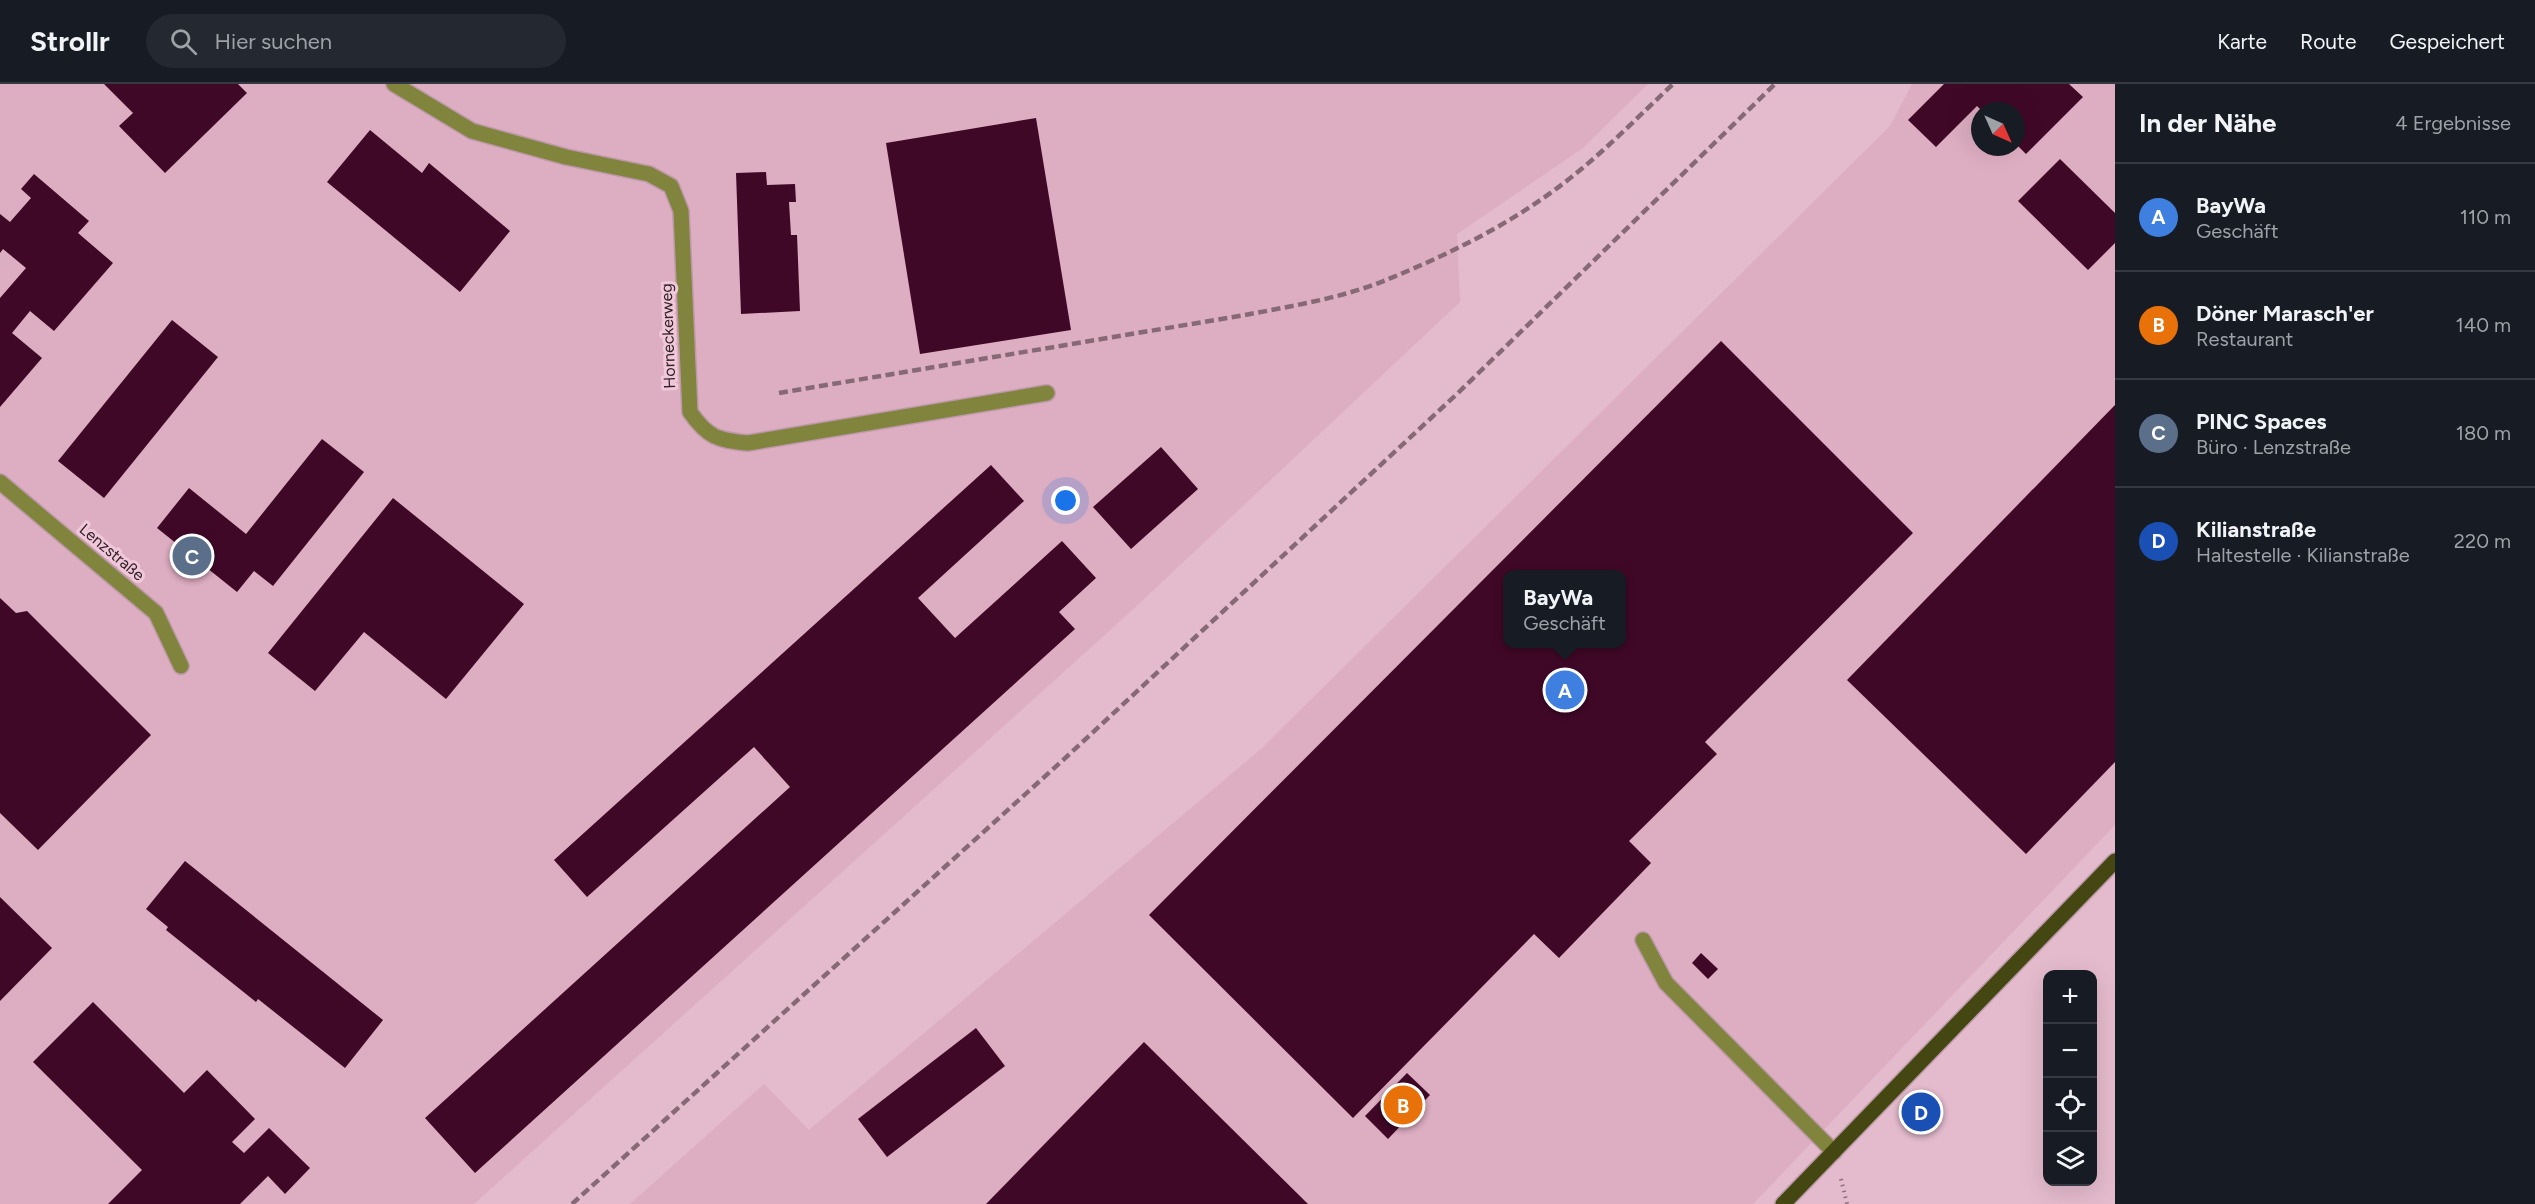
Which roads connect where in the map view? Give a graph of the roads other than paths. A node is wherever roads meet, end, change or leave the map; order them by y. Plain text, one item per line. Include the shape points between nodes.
1 (394, 84) edge
2 (1047, 393) dead end
3 (0, 482) edge
4 (182, 666) dead end
5 (2115, 861) edge
6 (1643, 940) dead end
7 (1834, 1152) junction
8 (1783, 1204) edge

1 - 2 street, Horneckerweg via 472,131 566,157 649,174 671,186 681,212 690,412 702,429 720,440 748,443
3 - 4 street, Lenzstraße via 156,613
5 - 7 main road
6 - 7 street via 1666,983
7 - 8 main road

